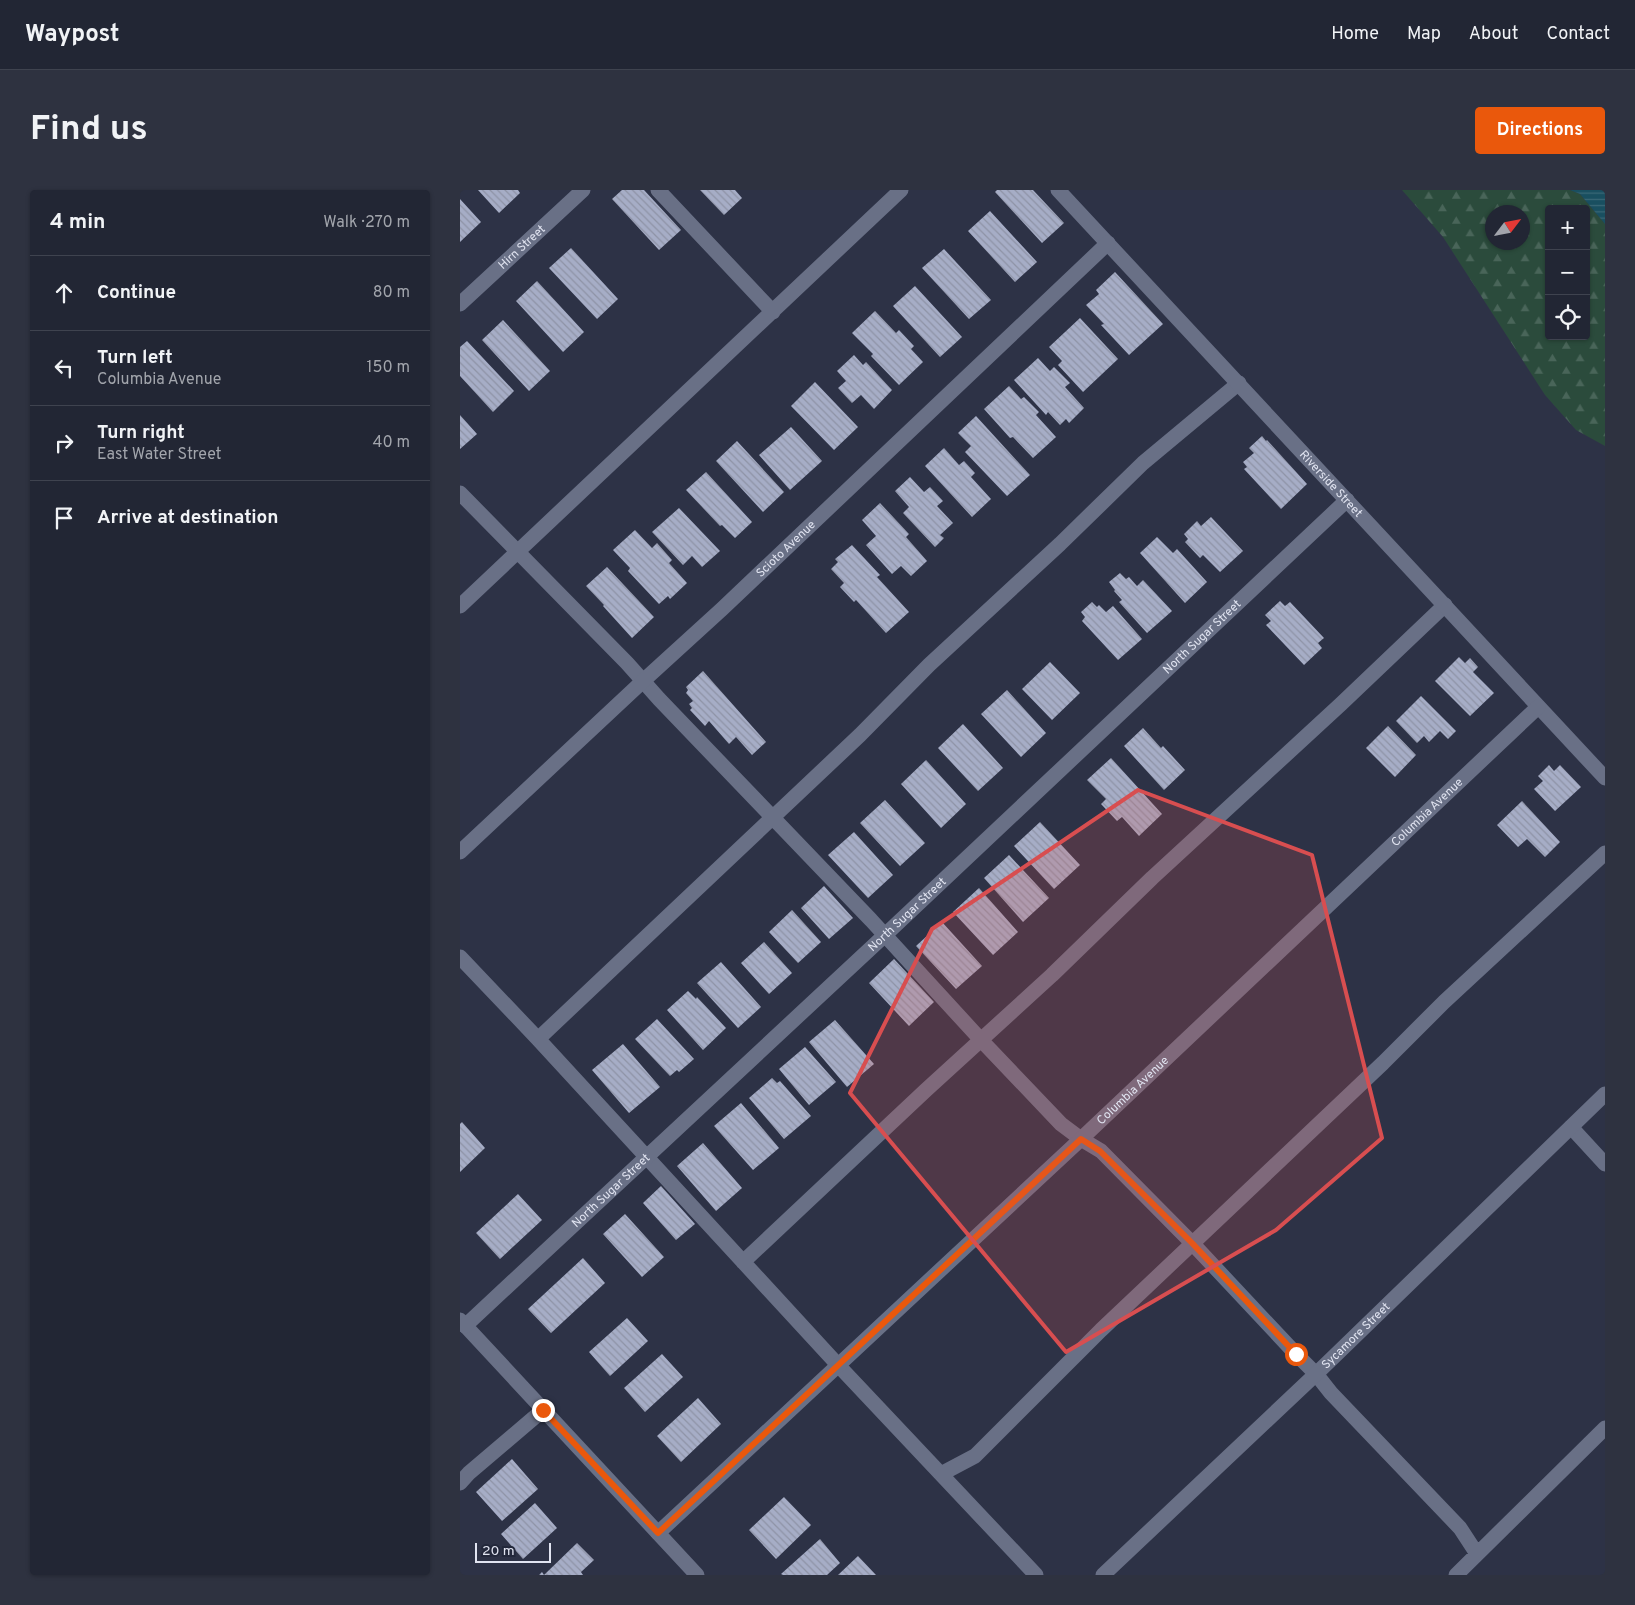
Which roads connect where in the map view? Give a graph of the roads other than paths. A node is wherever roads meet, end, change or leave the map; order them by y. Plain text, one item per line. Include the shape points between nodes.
1 (583, 190) edge
2 (658, 190) edge
3 (901, 190) edge
4 (1058, 190) edge
5 (1108, 243) junction
6 (460, 304) edge
7 (773, 312) junction
8 (1239, 384) junction
9 (460, 493) edge
10 (1347, 500) junction
11 (517, 552) junction
12 (1445, 605) junction
13 (460, 606) edge
14 (643, 681) junction
15 (1538, 707) junction
16 (1605, 778) edge
17 (773, 818) junction
18 (460, 852) edge
19 (1605, 853) edge
20 (885, 935) junction
21 (460, 957) edge
22 (538, 1039) junction
23 (981, 1040) junction
24 (1605, 1094) edge
25 (1571, 1127) junction
26 (1081, 1139) junction
27 (647, 1157) junction
28 (1605, 1164) edge
29 (1192, 1243) junction
30 (743, 1262) junction
31 (463, 1323) edge
32 (838, 1365) junction
33 (1316, 1374) junction
34 (543, 1410) junction
35 (1605, 1428) edge
36 (940, 1474) junction
37 (460, 1483) edge
38 (658, 1533) junction
39 (1477, 1554) junction
40 (697, 1575) edge
41 (1036, 1575) edge
42 (1104, 1575) edge
43 (1456, 1575) edge

1 - 6 street, Hirn Street
2 - 7 street
3 - 7 street
4 - 5 street, Riverside Street
5 - 8 street, Riverside Street
5 - 14 street, Scioto Avenue
7 - 11 street
8 - 10 street, Riverside Street
8 - 17 street via 1143,463
9 - 11 street
10 - 12 street, Riverside Street
10 - 20 street, North Sugar Street
11 - 13 street
11 - 14 street
12 - 15 street, Riverside Street
12 - 23 street
14 - 17 street
14 - 18 street, Scioto Avenue
15 - 16 street, Riverside Street
15 - 26 street, Columbia Avenue
17 - 20 street
17 - 22 street
19 - 29 street
20 - 23 street
20 - 27 street, North Sugar Street
21 - 22 street
22 - 27 street
23 - 26 street via 1061,1124
23 - 30 street
24 - 25 street, Sycamore Street
25 - 28 street
25 - 33 street, Sycamore Street
26 - 29 street via 1100,1151
26 - 32 street, Columbia Avenue
27 - 30 street
27 - 31 street, North Sugar Street
29 - 33 street
29 - 36 street via 975,1456
30 - 32 street
31 - 34 street
32 - 36 street
32 - 38 street, Columbia Avenue
33 - 39 street via 1460,1528
33 - 42 street, Sycamore Street
34 - 37 street
34 - 38 street
35 - 39 street
36 - 41 street
38 - 40 street
39 - 43 street

